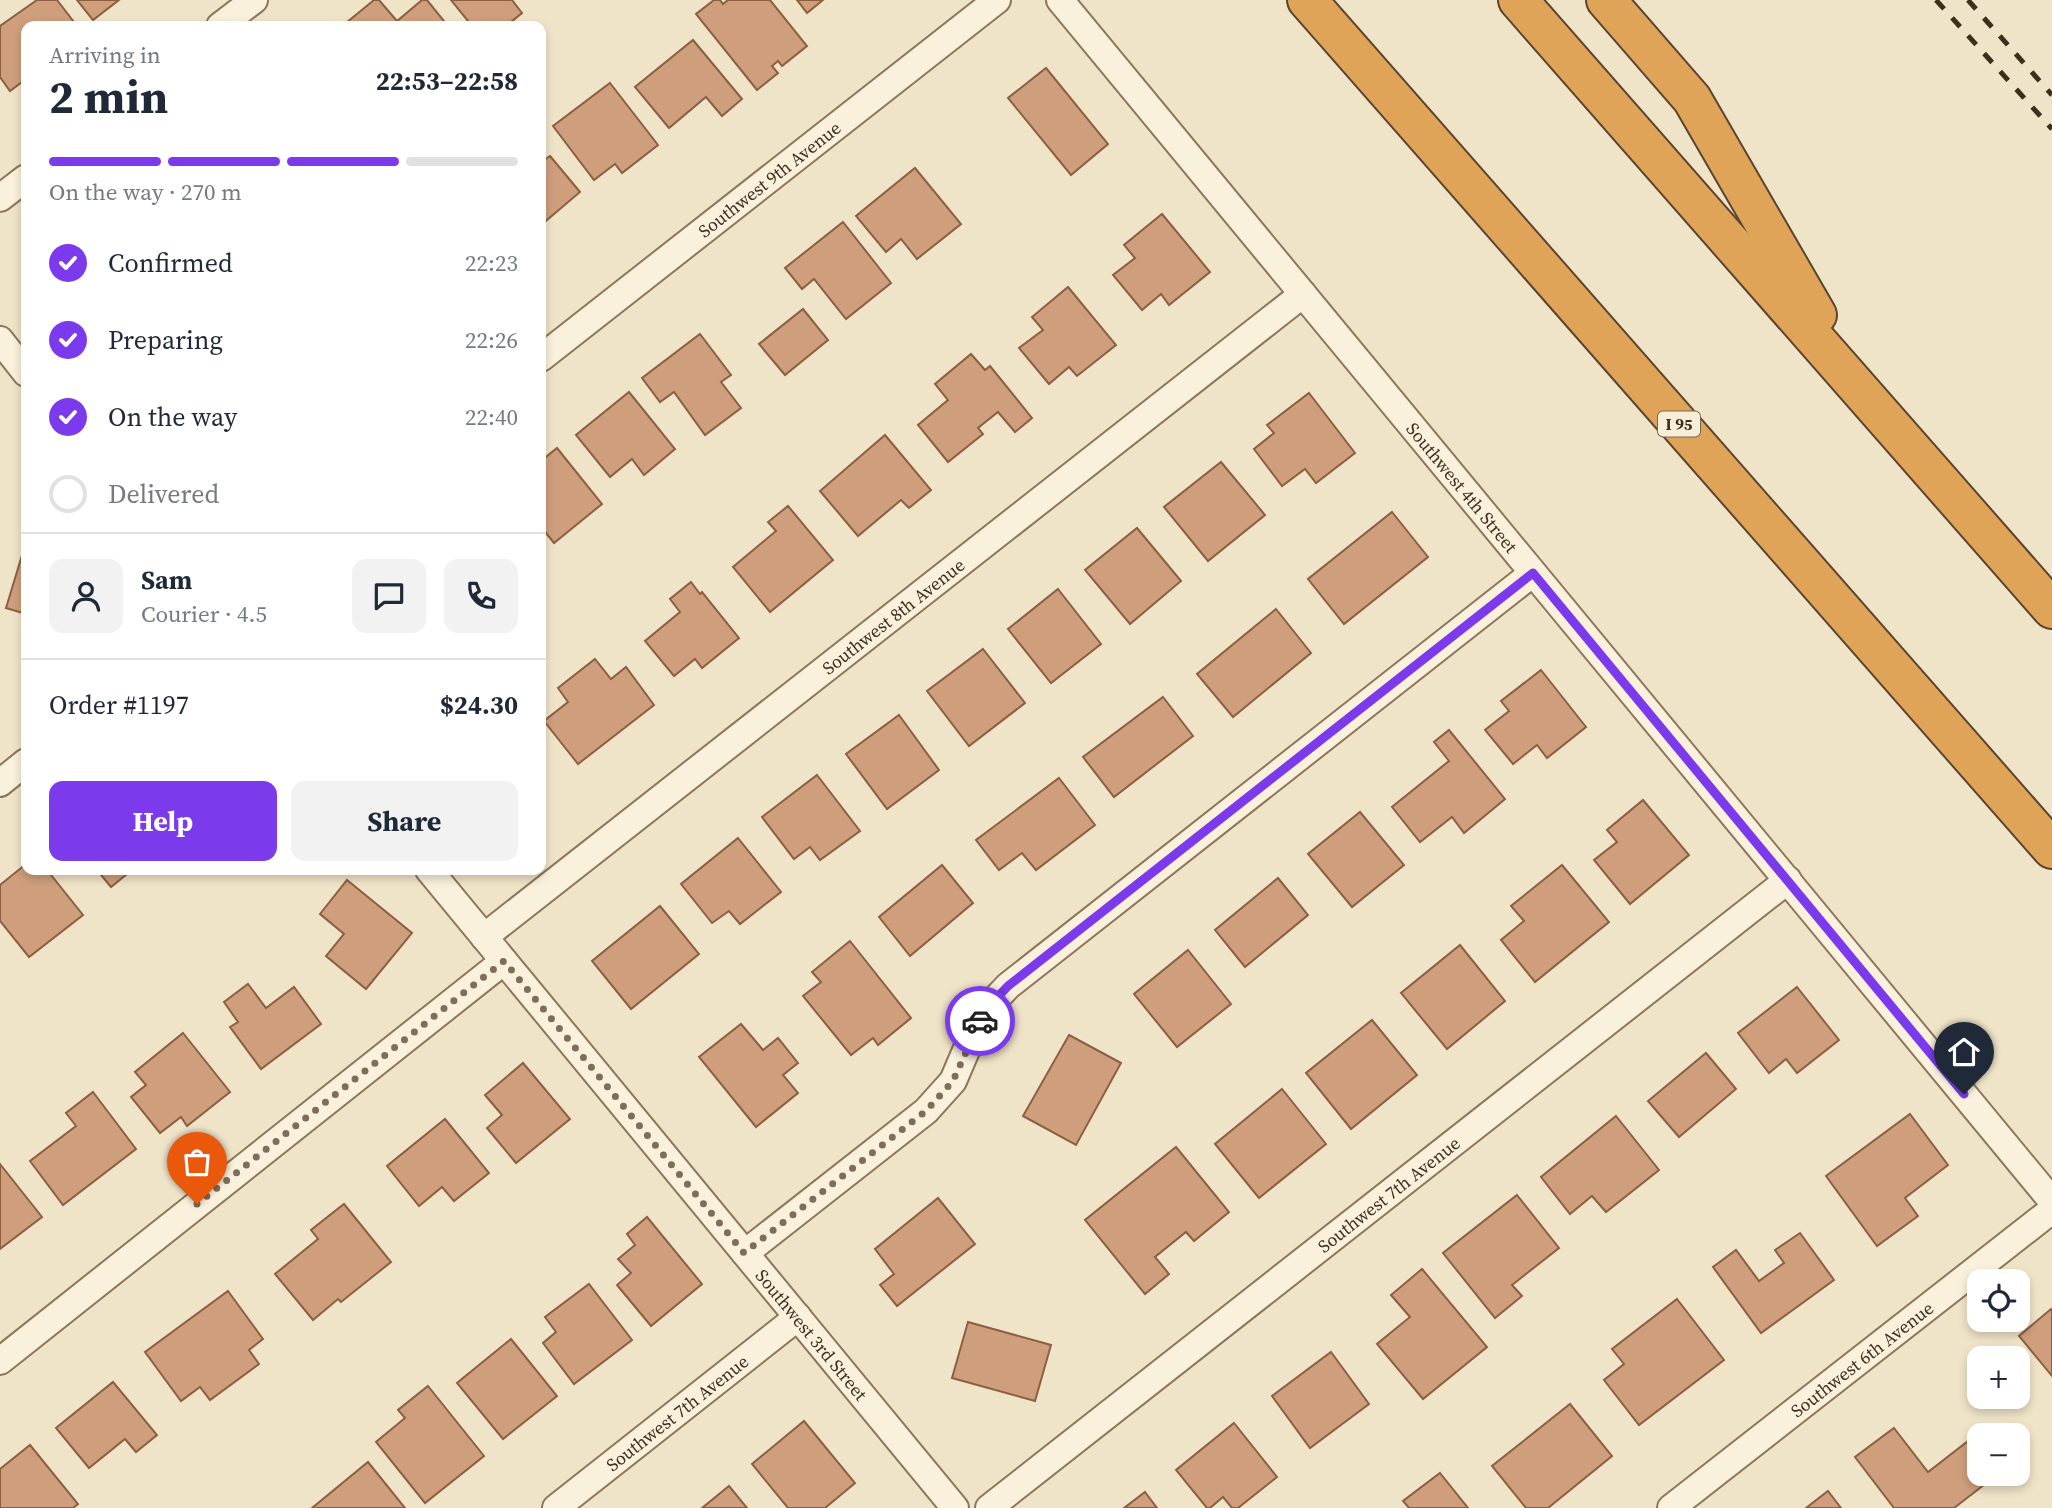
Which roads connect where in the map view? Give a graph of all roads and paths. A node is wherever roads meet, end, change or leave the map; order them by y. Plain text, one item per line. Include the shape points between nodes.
1 (254, 0) edge
2 (997, 0) edge
3 (1060, 0) edge
4 (1307, 0) edge
5 (1517, 0) edge
6 (1606, 0) edge
7 (227, 21) edge
8 (21, 182) edge
9 (0, 198) edge
10 (1303, 294) junction
11 (0, 340) edge
12 (546, 354) edge
13 (21, 367) edge
14 (1860, 390) junction
15 (1533, 573) junction
16 (2052, 609) edge
17 (21, 766) edge
18 (0, 783) edge
19 (2052, 849) edge
20 (433, 875) edge
21 (1788, 880) junction
22 (484, 937) junction
23 (504, 961) junction
24 (2052, 1201) edge
25 (2052, 1210) edge
26 (744, 1253) junction
27 (798, 1318) junction
28 (0, 1361) edge
29 (556, 1508) edge
30 (955, 1508) edge
31 (989, 1508) edge
32 (1671, 1508) edge

1 - 7 street
2 - 12 street, Southwest 9th Avenue
3 - 10 street, Southwest 4th Street
4 - 19 highway, I 95
5 - 14 highway
6 - 14 highway via 1692,99
8 - 9 street
10 - 15 street, Southwest 4th Street
10 - 22 street, Southwest 8th Avenue
11 - 13 street
14 - 16 highway
15 - 21 street, Southwest 4th Street
15 - 26 street via 1008,986 989,1006 953,1081 926,1111
17 - 18 street
20 - 22 street, Southwest 3rd Street
21 - 24 street, Southwest 4th Street
21 - 31 street, Southwest 7th Avenue
22 - 23 street, Southwest 3rd Street
23 - 26 street, Southwest 3rd Street
23 - 28 street
25 - 32 street, Southwest 6th Avenue
26 - 27 street, Southwest 3rd Street
27 - 29 street, Southwest 7th Avenue
27 - 30 street, Southwest 3rd Street

